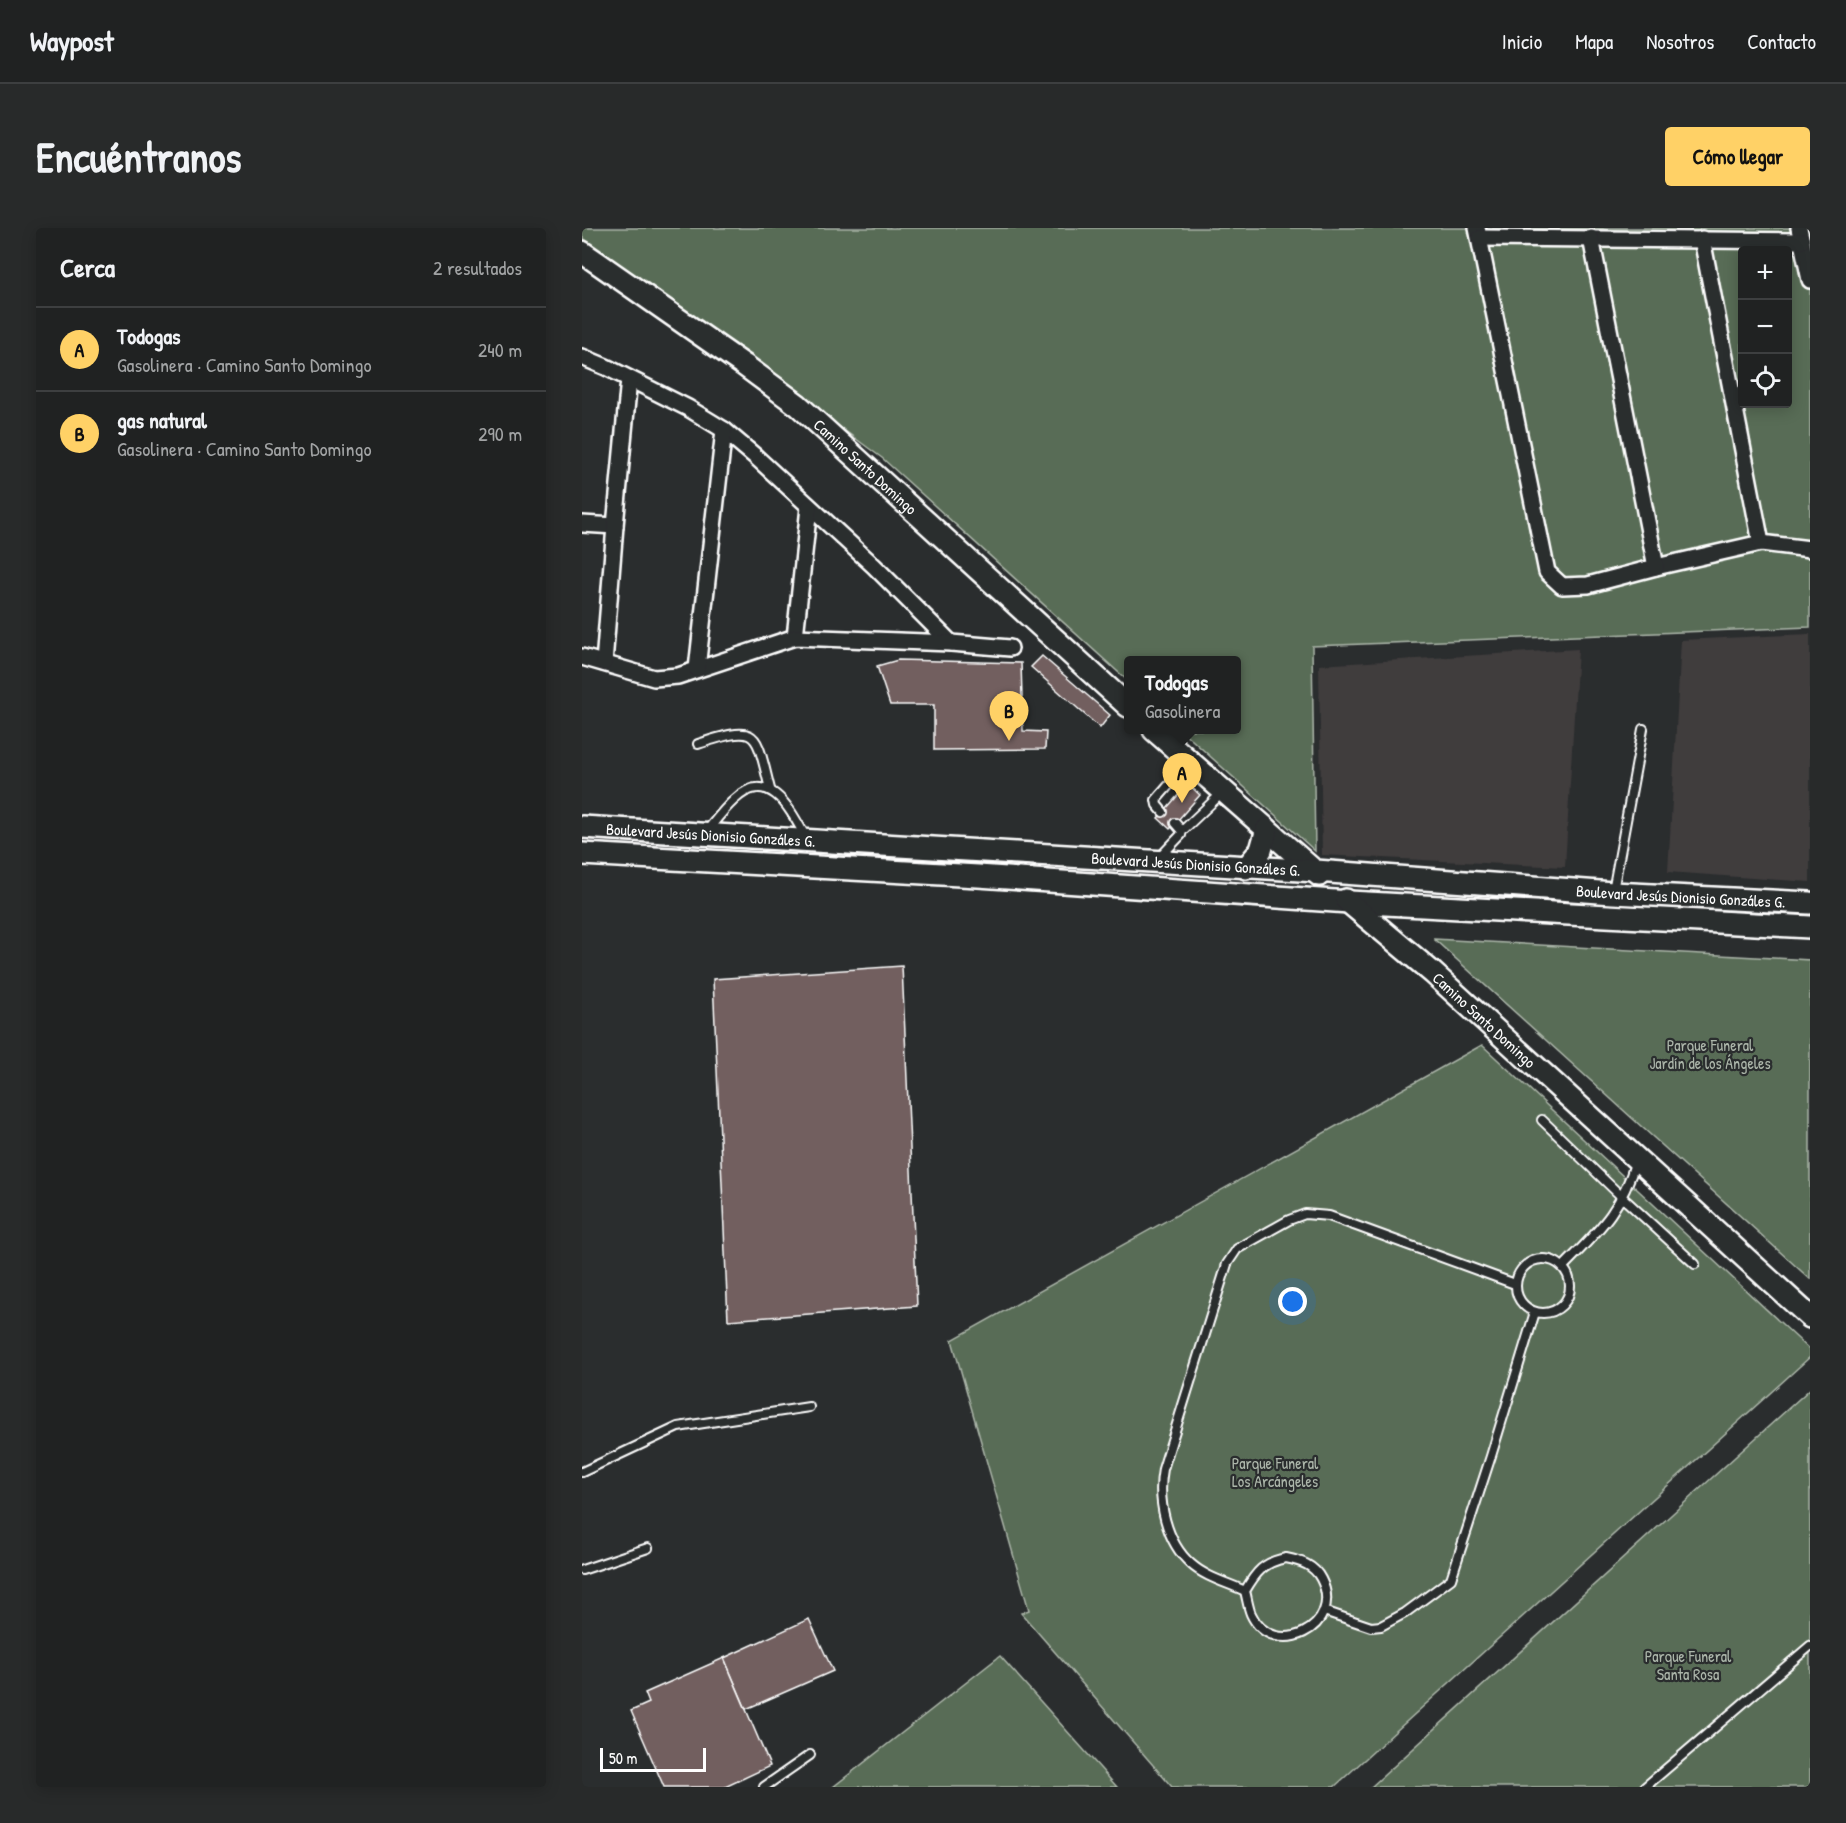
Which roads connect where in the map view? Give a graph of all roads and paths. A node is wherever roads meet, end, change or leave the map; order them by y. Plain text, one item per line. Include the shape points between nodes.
1 (1478, 233) edge
2 (1801, 234) edge
3 (1592, 238) junction
4 (1702, 240) junction
5 (582, 252) edge
6 (1810, 280) edge
7 (582, 357) edge
8 (630, 380) junction
9 (724, 430) junction
10 (809, 507) junction
11 (582, 524) edge
12 (615, 526) junction
13 (1761, 543) junction
14 (1810, 549) edge
15 (1656, 567) junction
16 (795, 637) junction
17 (951, 643) junction
18 (1010, 648) dead end
19 (582, 657) edge
20 (604, 663) junction
21 (697, 669) junction
22 (1124, 702) edge
23 (1643, 729) dead end
24 (1160, 734) edge
25 (698, 744) dead end
26 (1190, 761) junction
27 (770, 789) junction
28 (1224, 791) junction
29 (1163, 812) dead end
30 (1175, 823) dead end
31 (582, 827) edge
32 (1267, 829) junction
33 (1182, 831) junction
34 (703, 835) junction
35 (807, 841) junction
36 (582, 854) edge
37 (1155, 862) junction
38 (1246, 868) junction
39 (1316, 871) junction
40 (1613, 893) junction
41 (1349, 902) junction
42 (1810, 903) edge
43 (1810, 927) edge
44 (1542, 1120) dead end
45 (1637, 1159) junction
46 (1622, 1197) junction
47 (1695, 1264) dead end
48 (1563, 1267) junction
49 (1515, 1284) junction
50 (1535, 1312) junction
51 (1810, 1317) edge
52 (809, 1407) dead end
53 (582, 1472) edge
54 (648, 1548) dead end
55 (582, 1570) edge
56 (1245, 1591) junction
57 (1324, 1611) junction
58 (1810, 1646) edge
59 (810, 1755) dead end
60 (764, 1787) edge
61 (1645, 1787) edge

1 - 3 street
1 - 15 street via 1547,572 1562,586 1588,585
2 - 4 street
2 - 6 street
3 - 4 street
3 - 15 street
4 - 13 street
5 - 22 main road, Camino Santo Domingo via 798,405
7 - 8 street
8 - 9 street
8 - 12 street
9 - 10 street
9 - 21 street
10 - 16 street
10 - 17 street
11 - 12 street
12 - 20 street
13 - 14 street
13 - 15 street
16 - 17 street
16 - 21 street
17 - 18 street
19 - 20 street
20 - 21 street via 654,678
23 - 40 lane
24 - 26 main road, Camino Santo Domingo
25 - 27 lane via 742,732 753,737
26 - 28 main road, Camino Santo Domingo
26 - 29 lane via 1156,800
27 - 34 lane via 757,788 741,794
27 - 35 lane via 788,807
28 - 32 main road, Camino Santo Domingo
28 - 33 lane
30 - 33 lane
31 - 34 main road, Boulevard Jesús Dionisio Gonzáles G.
32 - 38 main road via 1260,850
32 - 39 main road, Camino Santo Domingo
33 - 37 lane via 1180,838
34 - 35 main road, Boulevard Jesús Dionisio Gonzáles G.
35 - 37 main road, Boulevard Jesús Dionisio Gonzáles G.
36 - 41 main road, Boulevard Jesús Dionisio Gonzáles G.
37 - 38 main road, Boulevard Jesús Dionisio Gonzáles G.
38 - 39 main road, Boulevard Jesús Dionisio Gonzáles G.
39 - 40 main road, Boulevard Jesús Dionisio Gonzáles G.
39 - 41 main road, Camino Santo Domingo
40 - 42 main road, Boulevard Jesús Dionisio Gonzáles G.
41 - 43 main road, Boulevard Jesús Dionisio Gonzáles G.
41 - 45 main road, Camino Santo Domingo
44 - 46 lane
45 - 46 lane
45 - 51 main road, Camino Santo Domingo
46 - 47 lane
46 - 48 lane via 1602,1227
48 - 49 lane via 1547,1259 1529,1262 1517,1275
48 - 50 lane via 1570,1283 1566,1300 1552,1311
49 - 50 lane via 1521,1301
49 - 56 lane via 1323,1215 1305,1214 1288,1220 1237,1249 1224,1273 1163,1469 1160,1497 1174,1541 1190,1564
50 - 57 lane via 1451,1579 1406,1613 1381,1626 1371,1627
52 - 53 lane via 678,1427
54 - 55 lane
56 - 57 lane via 1250,1613 1258,1625 1281,1637 1308,1632
56 - 57 lane via 1263,1566 1274,1560 1298,1560 1310,1566 1324,1586
58 - 61 lane
59 - 60 lane

